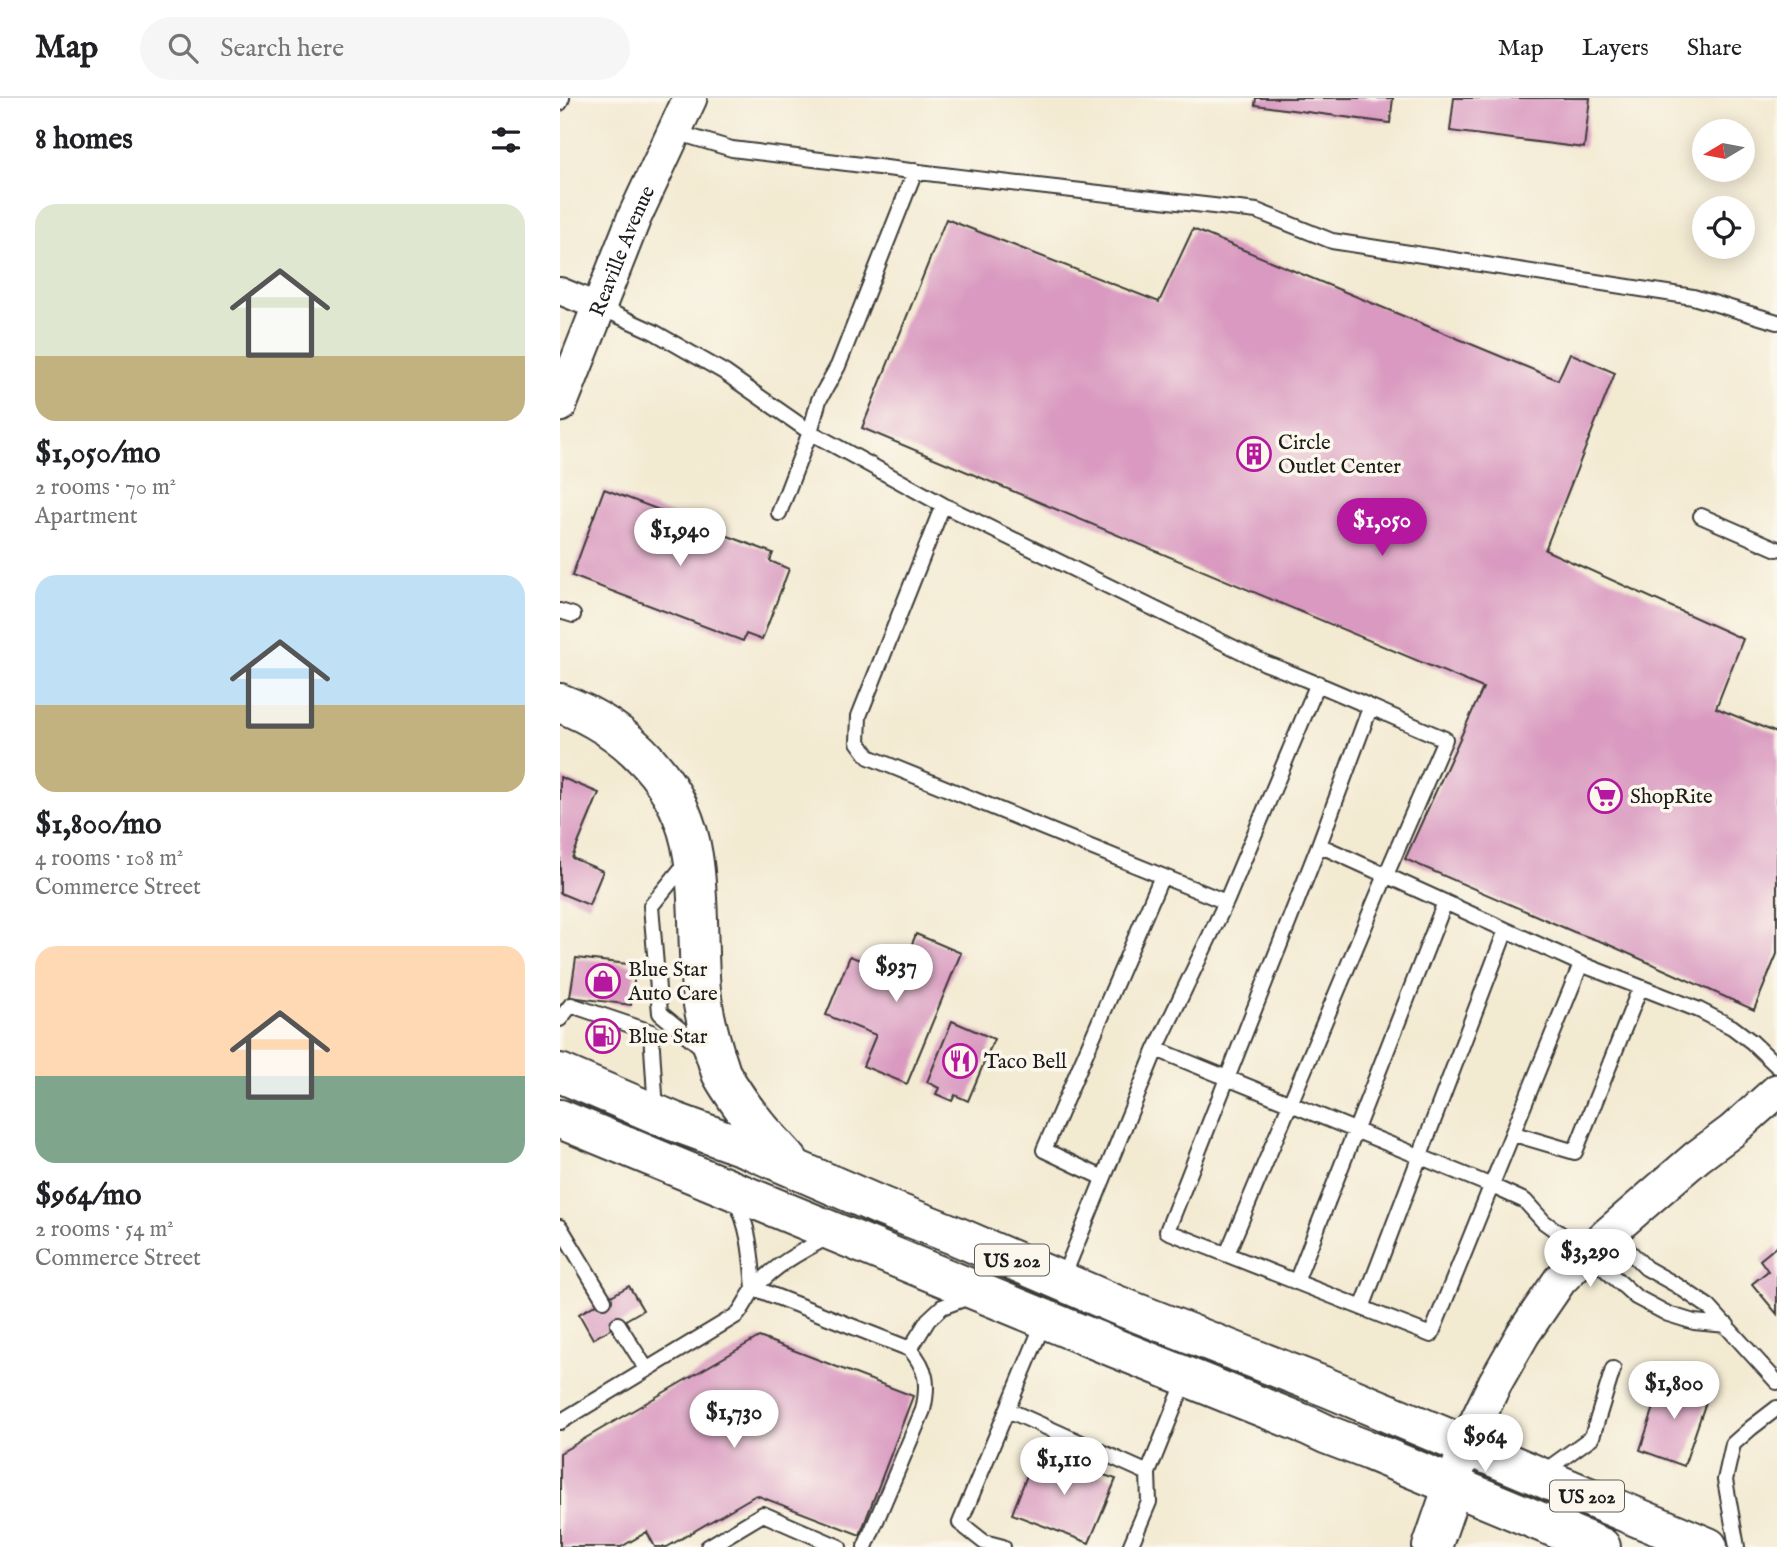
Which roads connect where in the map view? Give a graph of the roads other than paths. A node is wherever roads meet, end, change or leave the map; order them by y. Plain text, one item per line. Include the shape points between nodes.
1 (562, 98) edge
2 (690, 98) edge
3 (560, 103) edge
4 (674, 132) junction
5 (915, 172) junction
6 (560, 291) edge
7 (599, 307) junction
8 (1777, 322) edge
9 (560, 405) edge
10 (810, 432) junction
11 (943, 505) junction
12 (779, 513) dead end
13 (1701, 516) dead end
14 (1777, 549) edge
15 (1318, 683) junction
16 (560, 703) edge
17 (1370, 708) junction
18 (1318, 845) junction
19 (693, 855) junction
20 (1386, 875) junction
21 (1162, 876) junction
22 (1226, 902) junction
23 (1445, 902) junction
24 (1506, 930) junction
25 (1581, 964) junction
26 (1640, 988) junction
27 (660, 1013) junction
28 (560, 1019) edge
29 (651, 1032) junction
30 (1156, 1049) junction
31 (717, 1060) junction
32 (1777, 1066) edge
33 (560, 1073) edge
34 (1227, 1078) junction
35 (1774, 1100) edge
36 (1290, 1103) junction
37 (656, 1113) junction
38 (560, 1119) edge
39 (1356, 1130) junction
40 (1514, 1134) junction
41 (1420, 1156) junction
42 (797, 1171) junction
43 (1103, 1178) junction
44 (1492, 1186) junction
45 (731, 1189) junction
46 (560, 1227) edge
47 (836, 1233) junction
48 (1599, 1242) junction
49 (1227, 1254) junction
50 (1061, 1281) junction
51 (1296, 1282) junction
52 (754, 1288) junction
53 (980, 1293) junction
54 (604, 1300) dead end
55 (1362, 1308) junction
56 (1045, 1319) junction
57 (618, 1324) dead end
58 (1727, 1325) junction
59 (910, 1349) junction
60 (1613, 1369) dead end
61 (647, 1370) junction
62 (1187, 1377) junction
63 (1777, 1382) edge
64 (1777, 1408) edge
65 (1008, 1410) junction
66 (560, 1422) edge
67 (1465, 1446) junction
68 (1148, 1473) junction
69 (1538, 1475) junction
70 (1452, 1486) junction
71 (1578, 1542) edge
72 (708, 1547) edge
73 (839, 1547) edge
74 (865, 1547) edge
75 (1003, 1547) edge
76 (1130, 1547) edge
77 (1432, 1547) edge
78 (1708, 1547) edge
79 (1737, 1547) edge

1 - 3 lane
2 - 4 street, Reaville Avenue
4 - 5 lane via 732,149
4 - 7 street, Reaville Avenue
5 - 8 lane via 1257,211 1332,241 1693,297
5 - 10 lane via 838,366 819,400
6 - 7 street
7 - 9 street, Reaville Avenue
7 - 10 lane via 724,372
10 - 11 lane
10 - 12 lane
11 - 15 lane via 1265,663
11 - 21 lane via 859,716 858,742 869,757
13 - 14 lane
15 - 17 lane
15 - 22 lane
16 - 19 highway via 604,724 636,748 662,777 682,814
17 - 18 lane
17 - 20 lane via 1445,739
18 - 20 lane
18 - 34 lane
19 - 27 lane via 651,906
19 - 31 highway via 702,990
20 - 23 lane
20 - 36 lane
21 - 22 lane
21 - 43 lane via 1044,1150
22 - 30 lane
23 - 24 lane
23 - 39 lane
24 - 25 lane
24 - 41 lane
25 - 26 lane
25 - 40 lane
26 - 32 lane via 1732,1027
26 - 40 lane via 1575,1152
27 - 29 lane
27 - 31 lane
28 - 29 lane via 571,1005
29 - 37 lane
30 - 34 lane
30 - 43 lane
31 - 42 highway via 746,1114
33 - 37 highway, US 202
34 - 36 lane
34 - 49 lane via 1167,1231
35 - 48 street
36 - 39 lane
36 - 49 lane
37 - 42 highway, US 202
38 - 45 highway, US 202
39 - 41 lane
39 - 51 lane
40 - 44 lane
41 - 44 lane
41 - 55 lane
42 - 50 highway, US 202
43 - 50 lane
44 - 48 lane via 1525,1201 1545,1222
44 - 55 lane via 1431,1335
45 - 47 highway, US 202
45 - 52 lane via 750,1241
46 - 54 lane
47 - 52 lane via 776,1268
47 - 53 highway, US 202
48 - 58 lane via 1678,1286
48 - 58 lane via 1636,1297 1668,1314
48 - 67 street via 1560,1280 1523,1334
49 - 51 lane
50 - 67 highway, US 202
51 - 55 lane
52 - 59 lane
52 - 61 lane via 737,1315
53 - 56 highway, US 202
53 - 59 lane via 942,1307
56 - 62 highway, US 202
56 - 65 lane
57 - 61 lane
58 - 63 lane
59 - 74 lane via 920,1361 926,1396
60 - 69 lane via 1591,1437
61 - 66 lane
62 - 68 lane
62 - 70 highway, US 202
64 - 79 lane via 1733,1444 1725,1480
65 - 68 lane
65 - 75 lane via 960,1523 984,1542
67 - 69 highway, US 202
67 - 70 street
68 - 76 lane via 1149,1502
69 - 78 highway, US 202
70 - 71 highway, US 202
70 - 77 highway
72 - 73 lane via 763,1514

